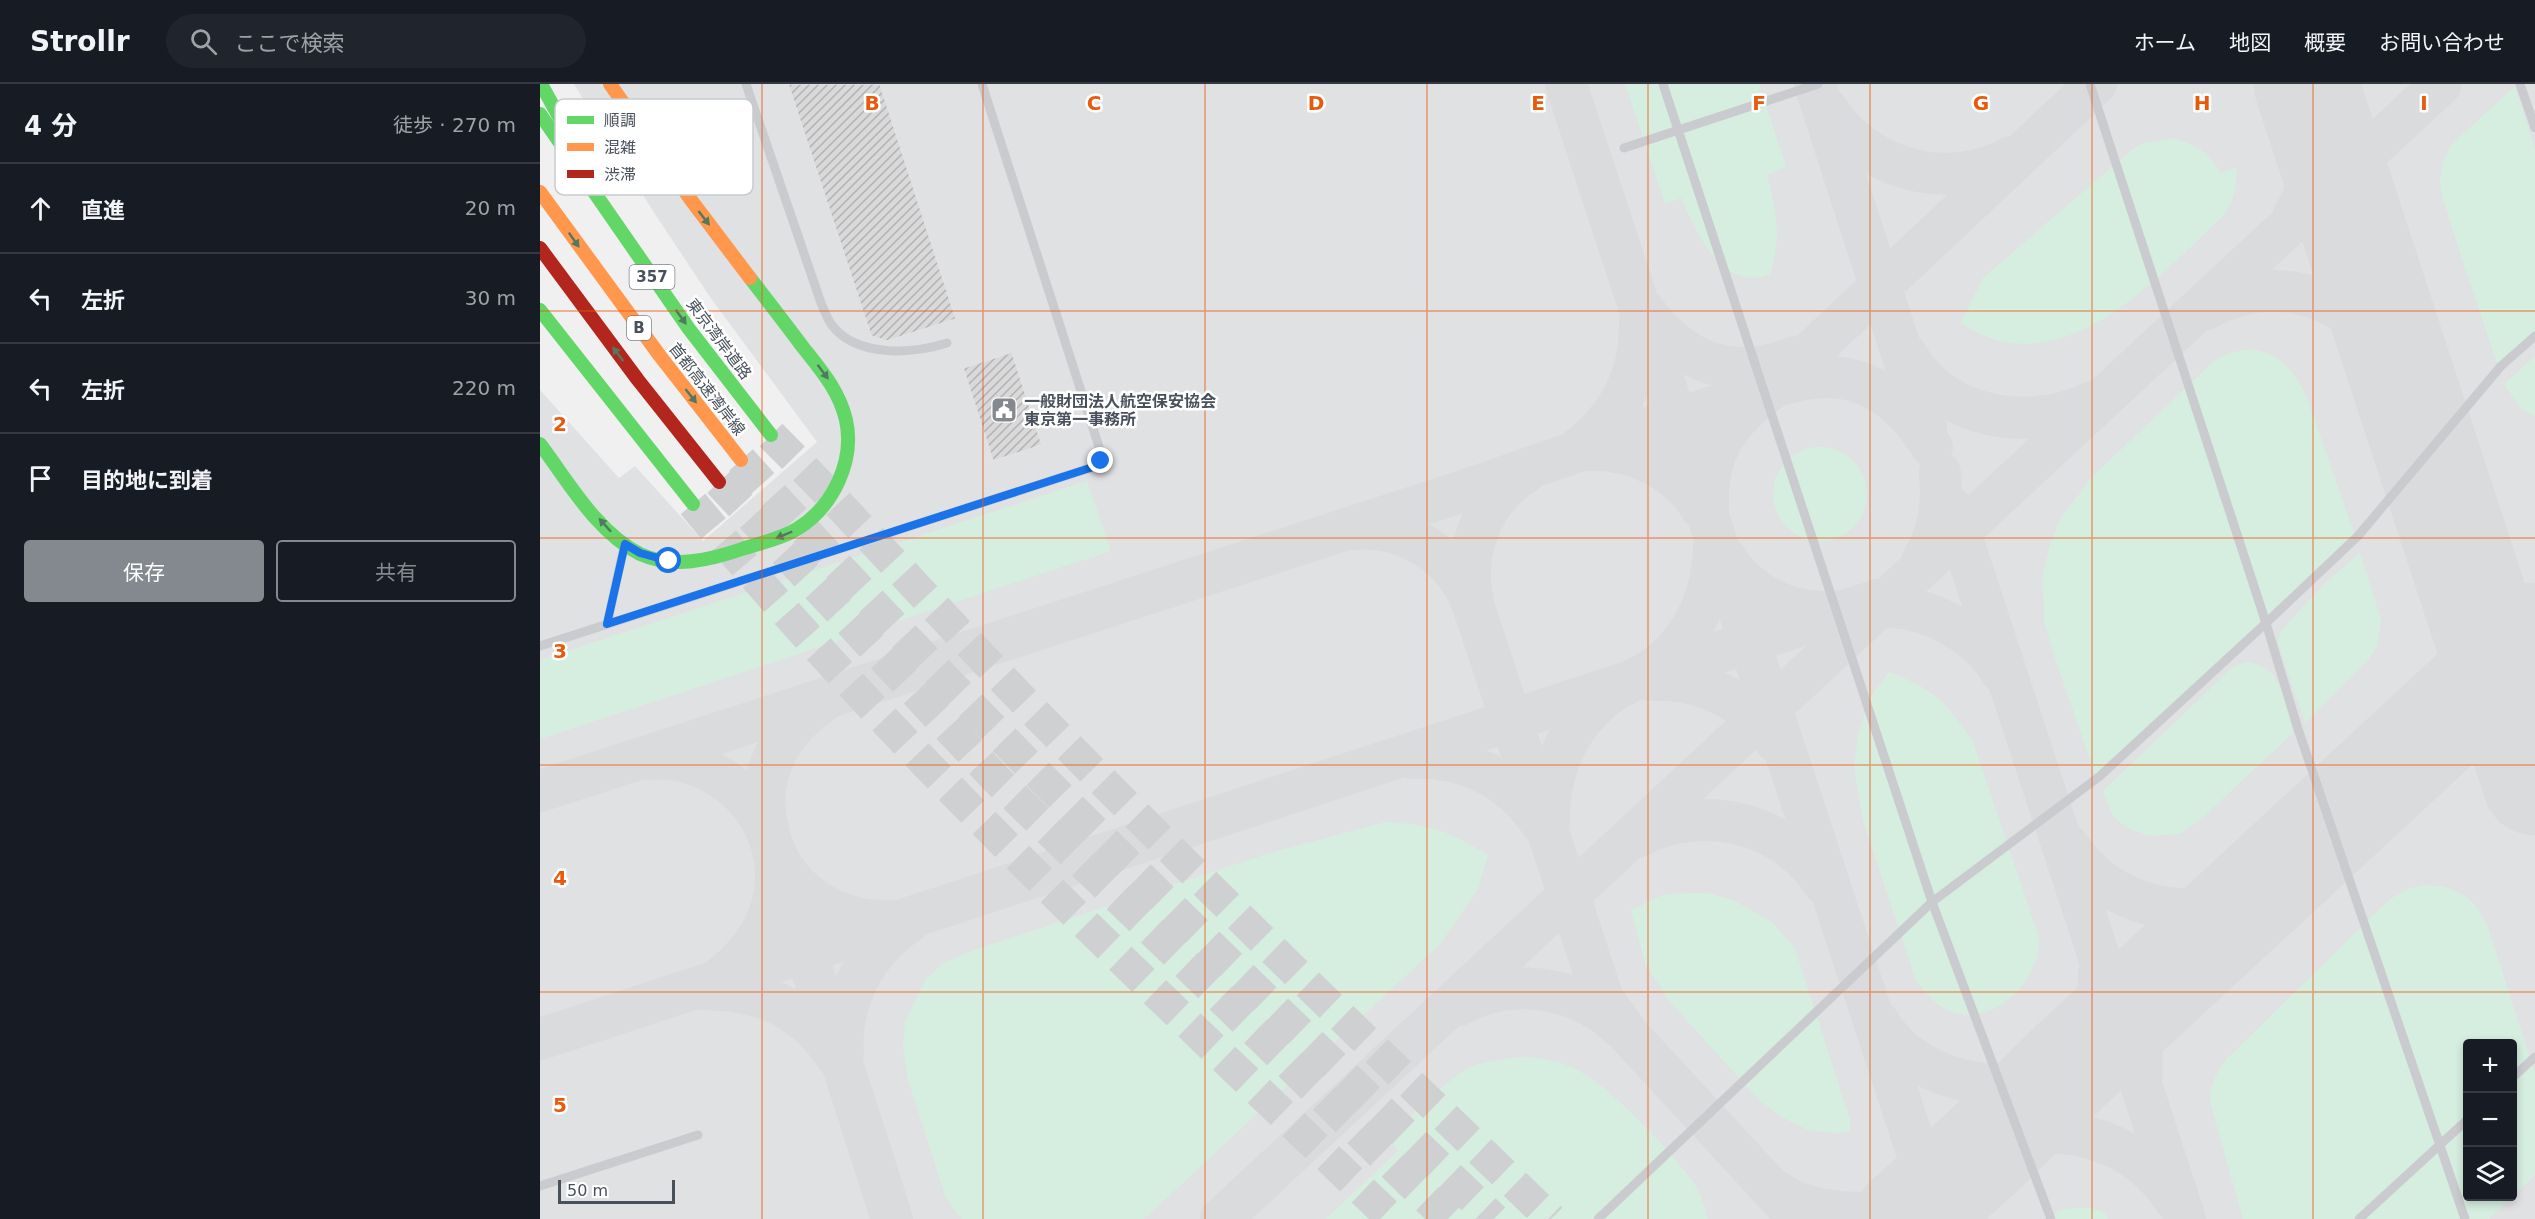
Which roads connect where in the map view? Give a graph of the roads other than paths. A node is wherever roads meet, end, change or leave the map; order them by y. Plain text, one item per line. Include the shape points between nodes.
1 (541, 84) edge
2 (610, 84) edge
3 (746, 84) edge
4 (982, 84) edge
5 (1663, 84) edge
6 (1818, 84) edge
7 (2090, 84) edge
8 (2520, 84) edge
9 (620, 99) edge
10 (751, 99) edge
11 (753, 104) edge
12 (555, 109) edge
13 (540, 114) edge
14 (2535, 128) edge
15 (1678, 130) junction
16 (555, 136) edge
17 (1624, 148) dead end
18 (540, 192) edge
19 (595, 195) edge
20 (602, 195) edge
21 (688, 195) edge
22 (540, 248) edge
23 (635, 254) junction
24 (540, 310) edge
25 (2535, 336) edge
26 (947, 344) dead end
27 (618, 432) dead end
28 (771, 435) tunnel mouth
29 (540, 444) edge
30 (545, 459) edge
31 (741, 460) tunnel mouth
32 (673, 478) junction
33 (719, 482) tunnel mouth
34 (693, 504) tunnel mouth
35 (625, 544) junction
36 (2266, 623) junction
37 (607, 624) junction
38 (540, 646) edge
39 (1932, 902) junction
40 (2535, 1057) edge
41 (2517, 1073) edge
42 (2463, 1123) edge
43 (698, 1135) dead end
44 (2440, 1144) junction
45 (540, 1186) edge
46 (1598, 1219) edge
47 (2051, 1219) edge
48 (2359, 1219) edge
49 (2465, 1219) edge

1 - 12 main road
2 -> 9 main road
3 - 10 lane
4 - 37 lane via 1101,461 1093,467
5 - 15 lane
6 - 15 lane
7 - 36 lane
8 - 14 lane
11 - 26 lane via 832,325 854,343 892,352
13 - 16 main road, 東京湾岸道路 / 357
15 - 17 lane
15 - 39 lane
18 -> 31 main road, 首都高速湾岸線 / B
19 - 23 main road, 東京湾岸道路 / 357
20 - 23 main road
21 -> 35 main road via 834,388 844,410 848,447 843,471 828,502 798,529 687,564 655,558
33 -> 22 main road, B
23 -> 28 main road, 東京湾岸道路 / 357
24 - 32 main road
25 - 36 lane via 2501,366 2358,536
27 - 32 main road via 633,449
29 - 30 main road
35 -> 30 main road
32 - 34 main road
35 - 37 lane
36 - 39 lane via 2100,776
36 - 44 lane
37 - 38 lane
39 - 46 lane
39 - 47 lane
40 - 41 lane
42 - 44 lane
43 - 45 lane
44 - 48 lane
44 - 49 lane

